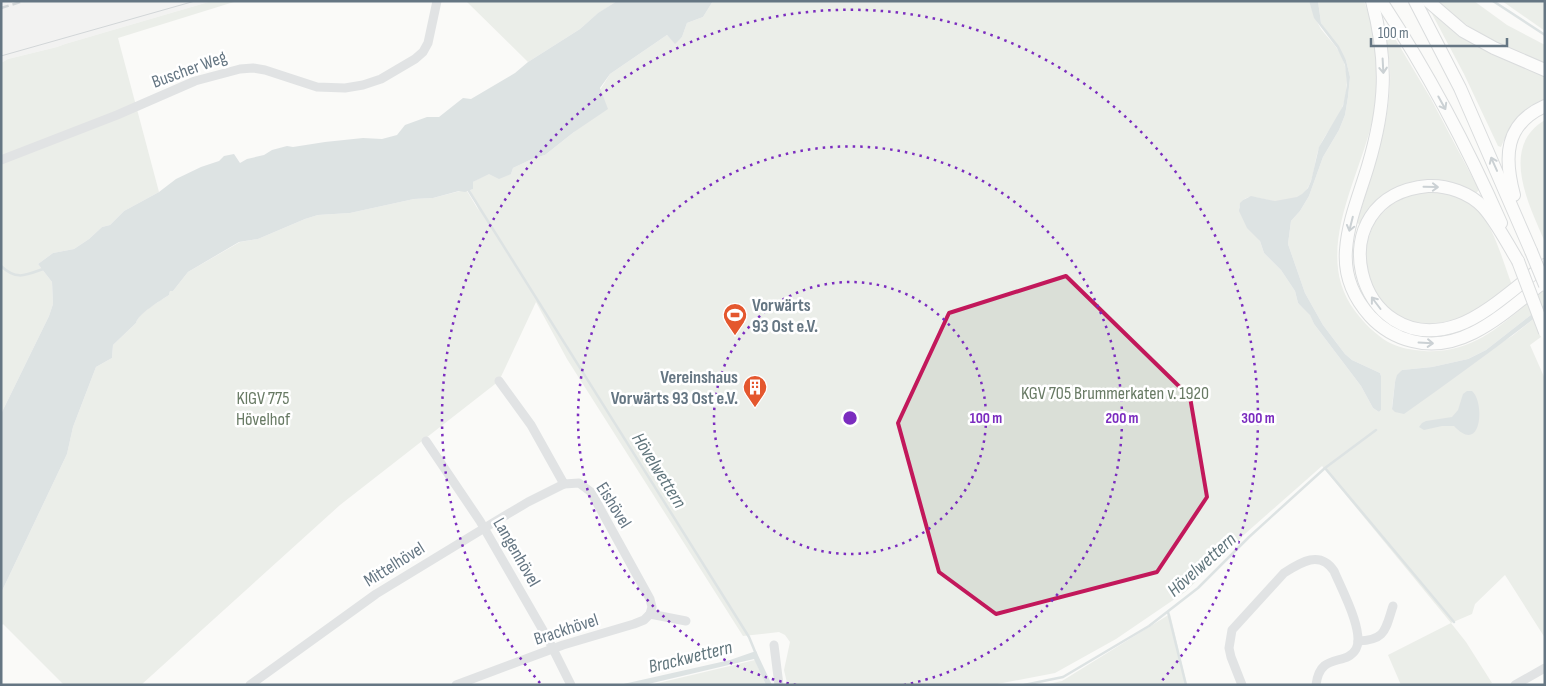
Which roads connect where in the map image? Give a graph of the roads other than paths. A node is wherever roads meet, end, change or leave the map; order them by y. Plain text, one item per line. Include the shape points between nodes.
1 (437, 1) edge
2 (1372, 1) edge
3 (1381, 1) edge
4 (1415, 1) edge
5 (1428, 1) edge
6 (1545, 70) edge
7 (1545, 106) edge
8 (1, 160) edge
9 (1521, 225) junction
10 (1518, 261) junction
11 (1545, 265) edge
12 (1545, 281) edge
13 (1545, 285) edge
14 (1545, 332) edge
15 (499, 381) dead end
16 (426, 441) dead end
17 (564, 484) junction
18 (484, 528) junction
19 (1393, 606) dead end
20 (650, 614) junction
21 (686, 621) dead end
22 (1358, 641) junction
23 (774, 645) dead end
24 (553, 649) junction
25 (1545, 668) edge
26 (250, 685) edge
27 (456, 685) edge
28 (571, 685) edge
29 (779, 685) edge
30 (1242, 685) edge
31 (1316, 685) edge
32 (1515, 685) edge

1 - 8 street, Buscher Weg via 423,52 392,74 374,82 345,88 317,87 265,70 240,68 195,81
2 -> 12 highway via 1382,48 1383,95 1379,125 1346,250 1354,295 1382,327 1405,339 1446,343 1489,324
3 -> 10 highway via 1463,143
9 -> 4 highway via 1460,88
5 - 6 highway via 1463,31
7 - 9 highway via 1524,120 1514,132 1508,149 1510,180
9 - 13 highway, bridge
11 -> 10 highway via 1480,314 1456,326 1431,330 1399,323 1380,309 1362,275 1359,250 1366,227 1379,208 1402,192 1432,186 1460,191 1483,207
10 - 14 highway, bridge
15 - 17 street via 531,425
16 - 18 street, Langenhövel
17 - 18 street, Mittelhövel
17 - 20 street, Eishövel via 579,483 591,492 650,599
18 - 24 street, Langenhövel
18 - 26 street, Mittelhövel via 376,594
19 - 22 street via 1380,636
20 - 21 street
20 - 24 street, Brackhövel via 634,624
22 - 30 street via 1356,624 1330,565 1323,560 1307,561 1284,573 1232,630 1228,648
22 - 31 street via 1350,654 1324,665 1318,672
23 - 29 street
24 - 27 street, Brackhövel
24 - 28 street, Langenhövel
25 - 32 street

